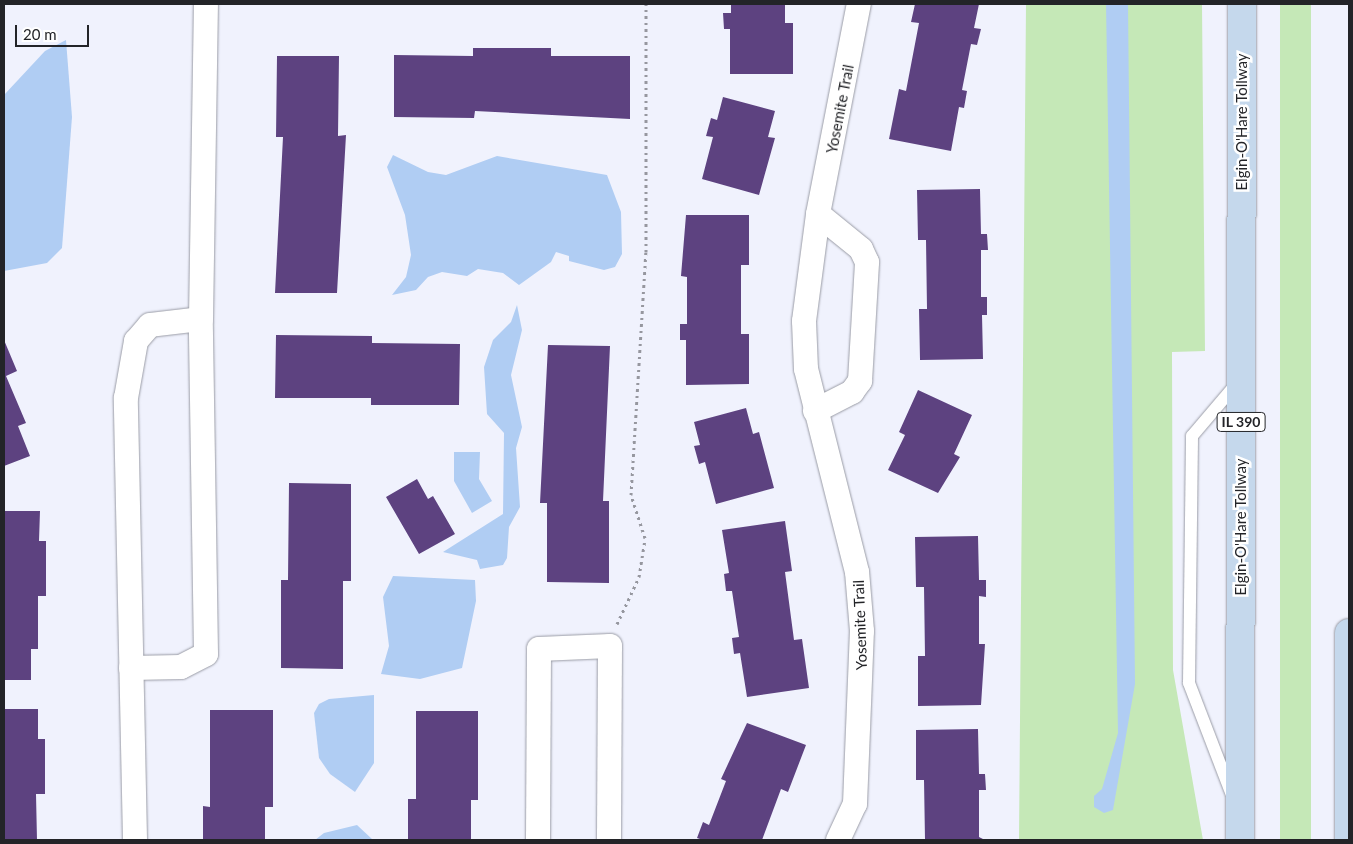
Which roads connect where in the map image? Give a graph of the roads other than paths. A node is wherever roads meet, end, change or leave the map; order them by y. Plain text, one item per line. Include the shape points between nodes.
1 (206, 4) edge
2 (859, 4) edge
3 (1242, 4) edge
4 (818, 214) junction
5 (201, 319) junction
6 (1242, 378) junction
7 (815, 411) junction
8 (1349, 633) edge
9 (131, 668) junction
10 (1240, 829) edge
11 (135, 840) edge
12 (538, 840) edge
13 (609, 840) edge
14 (838, 840) edge
15 (1349, 840) edge

1 - 5 street
2 - 4 street, Yosemite Trail
3 - 6 highway, Elgin-O'Hare Tollway / IL 390
4 - 7 street, Yosemite Trail via 804,320 806,369
4 - 7 street via 861,249 867,262 860,380 852,392
5 - 9 street via 150,326 136,341 126,398
5 - 9 street via 206,654 181,667
6 - 10 highway, Elgin-O'Hare Tollway / IL 390
6 - 10 lane via 1192,436 1189,683
7 - 14 street, Yosemite Trail via 857,572 862,631 855,804
8 - 15 highway
9 - 11 street
12 - 13 street via 538,649 610,646

